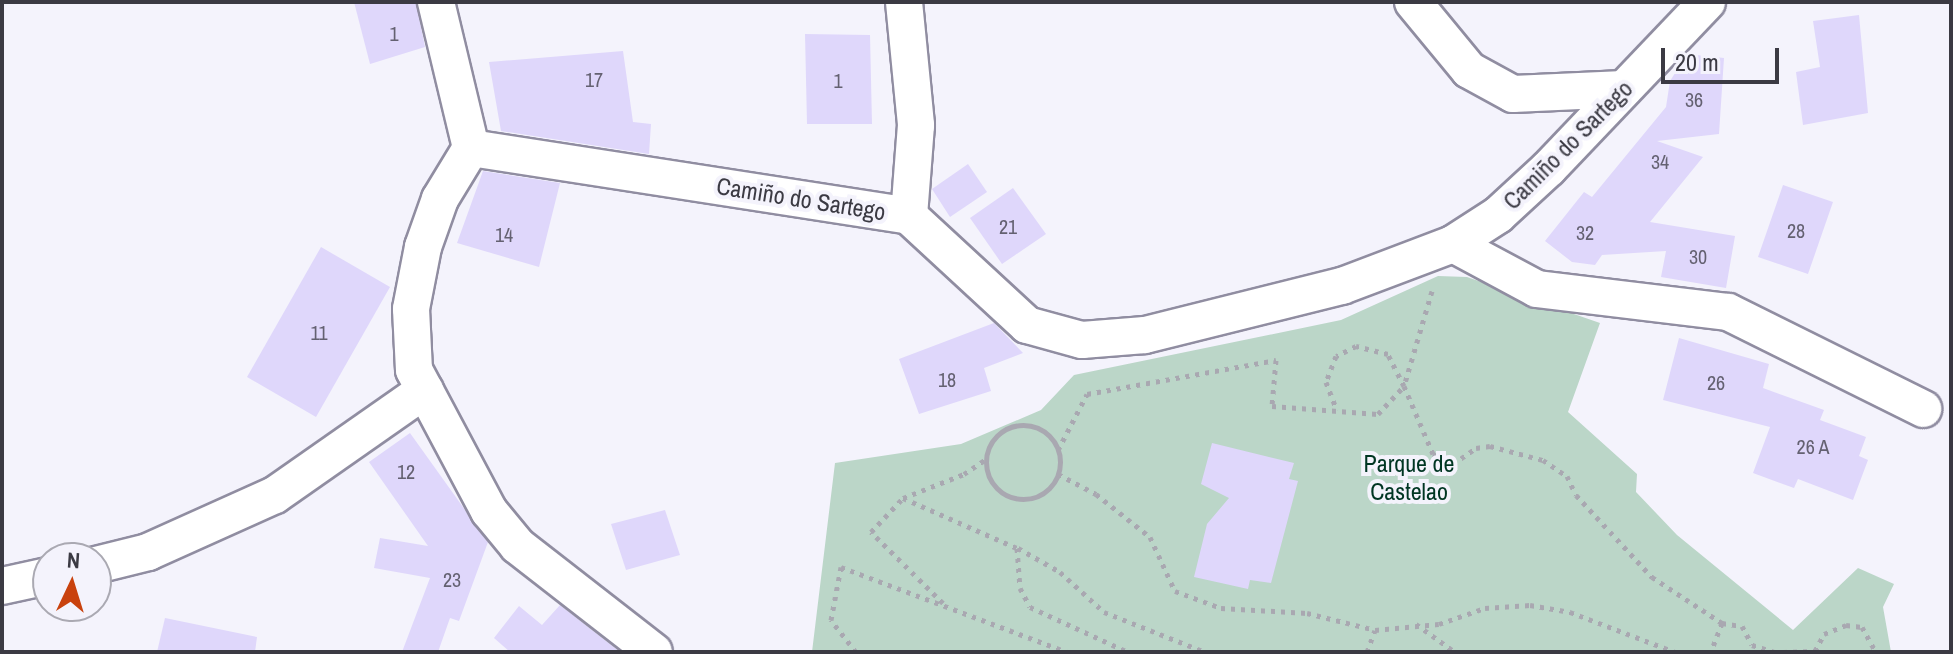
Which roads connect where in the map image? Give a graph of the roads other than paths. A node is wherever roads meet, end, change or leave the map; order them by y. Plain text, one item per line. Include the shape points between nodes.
1 (436, 2) edge
2 (904, 2) edge
3 (1413, 2) edge
4 (1707, 2) edge
5 (1624, 89) junction
6 (471, 148) junction
7 (909, 216) junction
8 (1453, 244) junction
9 (425, 390) junction
10 (1923, 409) dead end
11 (112, 561) edge
12 (32, 579) edge
13 (2, 586) edge
14 (654, 652) edge

1 - 6 street
2 - 7 street via 916,125
3 - 5 street via 1469,70 1513,94
4 - 5 street, Camiño do Sartego
5 - 8 street, Camiño do Sartego via 1498,215
6 - 7 street, Camiño do Sartego
6 - 9 street via 440,199 423,247 411,309 414,370
7 - 8 street, Camiño do Sartego via 1027,325 1082,340 1145,335 1342,286
8 - 10 street via 1537,289 1728,312
9 - 11 street via 275,495 148,552
9 - 14 street via 489,511 518,546
12 - 13 street

